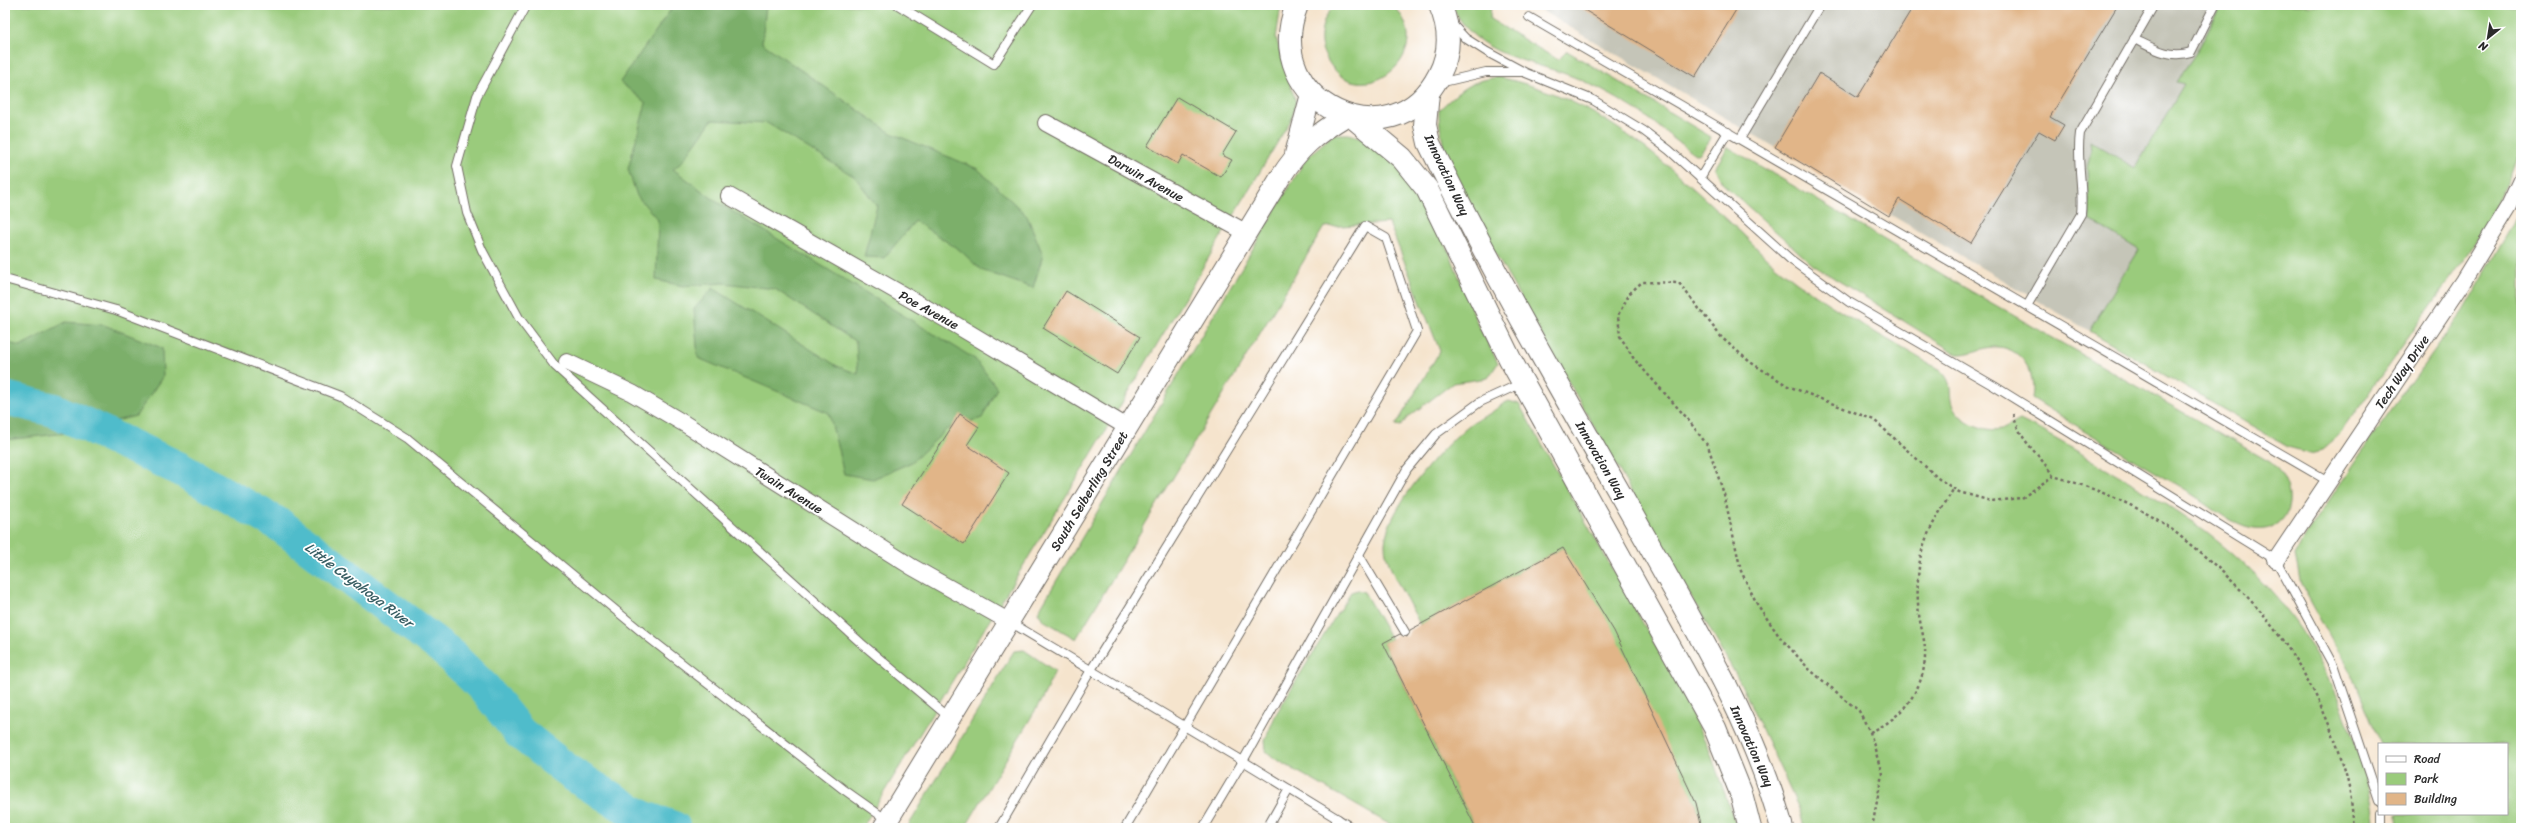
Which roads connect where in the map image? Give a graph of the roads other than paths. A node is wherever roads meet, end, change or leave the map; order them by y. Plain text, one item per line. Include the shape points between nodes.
1 (526, 5) edge
2 (898, 5) edge
3 (1032, 5) edge
4 (1820, 5) edge
5 (2154, 5) edge
6 (2215, 5) edge
7 (1294, 8) edge
8 (1442, 10) edge
9 (1529, 17) dead end
10 (2134, 39) junction
11 (1526, 72) junction
12 (1430, 89) junction
13 (1311, 94) junction
14 (1350, 117) junction
15 (1046, 123) dead end
16 (1728, 132) junction
17 (1740, 139) junction
18 (1295, 155) junction
19 (1700, 178) junction
20 (2521, 180) edge
21 (729, 196) dead end
22 (1247, 233) junction
23 (5, 279) edge
24 (2027, 306) junction
25 (567, 362) dead end
26 (1523, 382) junction
27 (1127, 427) junction
28 (2328, 482) junction
29 (1359, 555) junction
30 (2276, 560) junction
31 (1010, 622) junction
32 (1405, 632) dead end
33 (1091, 670) junction
34 (951, 718) junction
35 (1185, 726) junction
36 (1243, 761) junction
37 (1289, 789) junction
38 (2378, 798) edge
39 (2382, 815) edge
40 (1338, 819) junction
41 (886, 824) edge
42 (999, 828) edge
43 (1125, 828) edge
44 (1204, 828) edge
45 (1267, 828) edge
46 (1332, 828) edge
47 (1352, 828) edge
48 (1750, 828) edge
49 (1782, 828) edge
50 (2382, 828) edge

1 - 34 lane via 478,96 457,166 467,213 482,250 519,318 555,366 861,643
2 - 3 lane via 994,64
4 - 17 lane
5 - 10 lane
6 - 10 lane via 2191,52 2182,55 2163,54
7 - 13 main road via 1289,36 1291,58 1298,77
8 - 11 lane via 1472,44
8 - 12 main road via 1448,42 1446,56
9 - 16 lane
10 - 24 lane via 2080,133 2078,149 2081,214
11 - 12 lane via 1486,72 1457,77
11 - 19 lane via 1593,100 1629,121 1669,150
12 - 14 main road via 1418,102 1394,115 1367,119
12 - 49 main road, Innovation Way via 1426,131 1436,156 1502,286 1678,598 1729,694 1772,790
13 - 14 main road via 1331,109
13 - 18 street, South Seiberling Street
14 - 18 street, South Seiberling Street via 1319,132
14 - 26 main road, Innovation Way via 1402,158 1427,188 1470,281
15 - 22 street, Darwin Avenue
16 - 17 lane
16 - 19 lane
17 - 24 lane
18 - 22 street, South Seiberling Street
19 - 30 lane via 1772,243 1829,289
20 - 28 street, Tech Way Drive via 2509,206 2463,281
21 - 27 street, Poe Avenue via 956,325
22 - 27 street, South Seiberling Street
23 - 41 lane via 116,310 340,396 407,438 648,636
24 - 28 lane
25 - 31 street, Twain Avenue via 632,393 912,567
26 - 29 lane via 1480,402 1436,434 1407,469
26 - 48 main road, Innovation Way via 1715,728 1741,793
27 - 31 street, South Seiberling Street
28 - 30 street, Tech Way Drive
29 - 32 lane
29 - 36 lane
30 - 38 lane via 2334,667
31 - 33 lane
31 - 34 street, South Seiberling Street
33 - 35 lane
33 - 35 lane via 1365,226 1386,238 1417,331
33 - 42 lane
34 - 41 street, South Seiberling Street
35 - 36 lane
35 - 43 lane
36 - 37 lane
36 - 44 lane
37 - 40 lane
37 - 45 lane
39 - 50 lane
40 - 46 lane
40 - 47 lane

